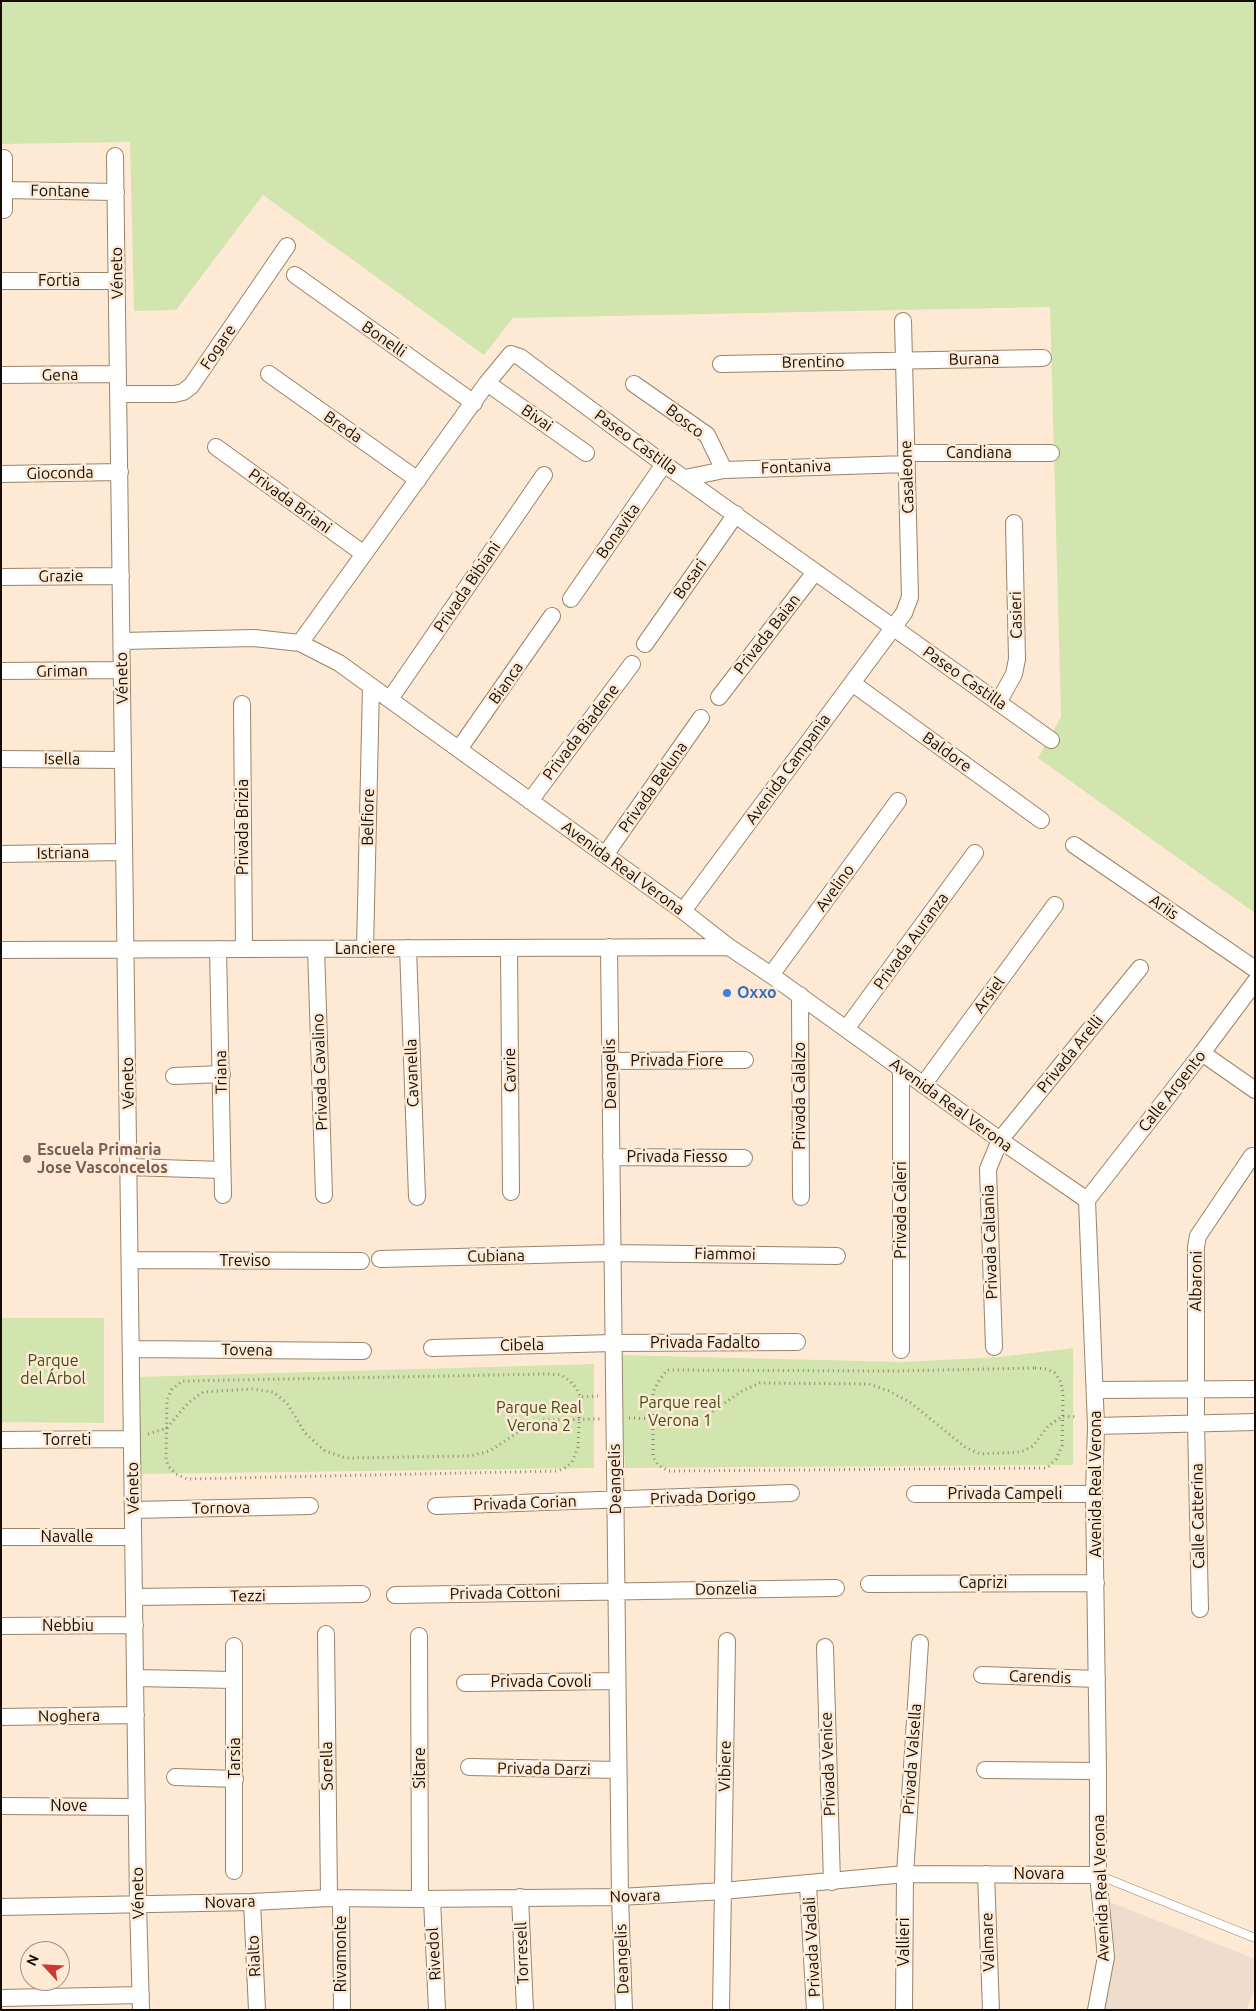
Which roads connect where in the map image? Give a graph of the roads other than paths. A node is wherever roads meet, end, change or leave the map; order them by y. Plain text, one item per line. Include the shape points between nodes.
1 (115, 156) dead end
2 (4, 158) dead end
3 (4, 190) junction
4 (116, 192) junction
5 (4, 210) dead end
6 (287, 246) dead end
7 (295, 275) dead end
8 (1, 281) edge
9 (117, 282) junction
10 (903, 321) dead end
11 (1043, 358) dead end
12 (905, 361) junction
13 (721, 364) dead end
14 (118, 374) junction
15 (269, 374) dead end
16 (1, 375) edge
17 (487, 383) junction
18 (634, 384) dead end
19 (119, 394) junction
20 (474, 403) junction
21 (216, 447) dead end
22 (586, 453) dead end
23 (1051, 453) dead end
24 (907, 458) junction
25 (664, 464) junction
26 (724, 470) junction
27 (120, 472) junction
28 (1, 474) edge
29 (544, 474) dead end
30 (685, 478) junction
31 (418, 480) junction
32 (736, 514) junction
33 (1014, 523) dead end
34 (364, 554) junction
35 (815, 572) junction
36 (121, 576) junction
37 (1, 577) edge
38 (571, 599) dead end
39 (552, 616) dead end
40 (893, 628) junction
41 (122, 642) junction
42 (300, 643) junction
43 (645, 644) dead end
44 (632, 664) dead end
45 (122, 670) junction
46 (1, 672) edge
47 (852, 683) junction
48 (371, 686) junction
49 (719, 697) dead end
50 (390, 699) junction
51 (999, 701) junction
52 (242, 704) dead end
53 (702, 718) dead end
54 (1051, 740) dead end
55 (459, 749) junction
56 (1, 758) edge
57 (123, 760) junction
58 (530, 801) junction
59 (898, 801) dead end
60 (1042, 820) dead end
61 (1074, 845) dead end
62 (124, 852) junction
63 (975, 853) dead end
64 (1, 854) edge
65 (605, 855) junction
66 (1055, 905) dead end
67 (683, 911) junction
68 (729, 947) junction
69 (408, 948) junction
70 (509, 948) junction
71 (608, 948) junction
72 (218, 949) junction
73 (244, 949) junction
74 (316, 949) junction
75 (365, 949) junction
76 (1, 950) edge
77 (126, 950) junction
78 (1140, 968) dead end
79 (1255, 969) edge
80 (771, 975) junction
81 (1255, 982) edge
82 (800, 995) junction
83 (846, 1029) junction
84 (1202, 1053) junction
85 (745, 1060) dead end
86 (610, 1061) junction
87 (901, 1069) junction
88 (222, 1074) junction
89 (174, 1076) dead end
90 (923, 1085) junction
91 (1255, 1090) edge
92 (1000, 1140) junction
93 (1252, 1156) dead end
94 (611, 1157) junction
95 (744, 1158) dead end
96 (129, 1167) junction
97 (222, 1170) junction
98 (511, 1192) dead end
99 (223, 1195) dead end
100 (324, 1195) dead end
101 (417, 1197) dead end
102 (801, 1197) dead end
103 (1087, 1200) junction
104 (612, 1253) junction
105 (838, 1256) dead end
106 (380, 1259) dead end
107 (130, 1260) junction
108 (361, 1261) dead end
109 (797, 1342) dead end
110 (613, 1343) junction
111 (994, 1347) dead end
112 (432, 1348) dead end
113 (131, 1349) junction
114 (901, 1350) dead end
115 (362, 1351) dead end
116 (1196, 1388) junction
117 (1255, 1389) edge
118 (1095, 1390) junction
119 (1255, 1422) edge
120 (1196, 1423) junction
121 (1096, 1426) junction
122 (132, 1439) junction
123 (1, 1440) edge
124 (791, 1494) dead end
125 (915, 1494) dead end
126 (1094, 1494) junction
127 (615, 1500) junction
128 (310, 1506) dead end
129 (436, 1506) dead end
130 (133, 1510) junction
131 (1, 1537) edge
132 (133, 1537) junction
133 (1096, 1583) junction
134 (869, 1584) dead end
135 (836, 1588) dead end
136 (616, 1591) junction
137 (362, 1594) dead end
138 (395, 1595) dead end
139 (134, 1597) junction
140 (1200, 1609) dead end
141 (1, 1626) edge
142 (134, 1626) junction
143 (326, 1634) dead end
144 (419, 1636) dead end
145 (727, 1641) dead end
146 (920, 1643) dead end
147 (234, 1646) dead end
148 (825, 1647) dead end
149 (982, 1675) dead end
150 (135, 1678) junction
151 (1097, 1679) junction
152 (234, 1680) junction
153 (617, 1681) junction
154 (466, 1682) dead end
155 (136, 1715) junction
156 (1, 1717) edge
157 (469, 1767) dead end
158 (618, 1770) junction
159 (985, 1770) dead end
160 (1098, 1771) junction
161 (175, 1777) dead end
162 (235, 1779) junction
163 (1, 1806) edge
164 (137, 1807) junction
165 (234, 1871) dead end
166 (905, 1874) junction
167 (986, 1874) junction
168 (1098, 1875) junction
169 (832, 1882) junction
170 (808, 1885) junction
171 (722, 1891) junction
172 (520, 1897) junction
173 (620, 1897) junction
174 (335, 1898) junction
175 (426, 1899) junction
176 (252, 1902) junction
177 (138, 1904) junction
178 (1, 1907) edge
179 (1255, 1938) edge
180 (1, 1998) edge
181 (141, 2003) edge
182 (257, 2010) edge
183 (342, 2010) edge
184 (437, 2010) edge
185 (525, 2010) edge
186 (624, 2010) edge
187 (721, 2010) edge
188 (816, 2010) edge
189 (904, 2010) edge
190 (991, 2010) edge
191 (1096, 2010) edge

1 - 4 street, Véneto
2 - 3 street
3 - 4 street, Fontane
3 - 5 street
4 - 9 street, Véneto
6 - 19 street, Fogare via 191,386 174,394
7 - 20 street, Bonelli
8 - 9 street, Fortia
9 - 14 street, Véneto
10 - 12 street, Casaleone
11 - 12 street, Burana
12 - 13 street, Brentino
12 - 24 street, Casaleone
14 - 16 street, Gena
14 - 19 street, Véneto
15 - 31 street, Breda
17 - 20 street, Paseo Castilla
17 - 22 street, Bivai
17 - 25 street, Paseo Castilla via 511,354 520,357
18 - 26 street, Bosco via 706,435
19 - 27 street, Véneto
20 - 31 street, Paseo Castilla
21 - 34 street, Privada Briani
23 - 24 street, Candiana
24 - 26 street, Fontaniva
24 - 40 street, Casaleone via 910,597
25 - 30 street, Paseo Castilla
25 - 38 street, Bonavita
26 - 30 street, Fontaniva
27 - 28 street, Gioconda
27 - 36 street, Véneto
29 - 50 street, Privada Bibiani
30 - 32 street, Paseo Castilla
31 - 34 street, Paseo Castilla
32 - 35 street, Paseo Castilla
32 - 43 street, Bosari
33 - 51 street, Casieri via 1017,659 1014,674
34 - 42 street, Paseo Castilla
35 - 40 street, Paseo Castilla
35 - 49 street, Privada Baian
36 - 37 street, Grazie
36 - 41 street, Véneto
39 - 55 street, Bianca
40 - 47 street, Avenida Campania
40 - 51 street, Paseo Castilla
41 - 42 street, Avenida Real Verona via 254,638
41 - 45 street, Véneto
42 - 48 street, Avenida Real Verona via 339,663
44 - 58 street, Privada Biadene
45 - 46 street, Griman
45 - 57 street, Véneto
47 - 60 street, Baldore
47 - 67 street, Avenida Campania
48 - 50 street, Avenida Real Verona
48 - 75 street, Belfiore
50 - 55 street, Avenida Real Verona
51 - 54 street, Paseo Castilla
52 - 73 street, Privada Brizia
53 - 65 street, Privada Beluna
55 - 58 street, Avenida Real Verona
56 - 57 street, Isella
57 - 62 street, Véneto
58 - 65 street, Avenida Real Verona
59 - 80 street, Avelino
61 - 79 street, Ariis
62 - 64 street, Istriana
62 - 77 street, Véneto
63 - 83 street, Privada Auranza
65 - 67 street, Avenida Real Verona
66 - 90 street, Arsiel
67 - 68 street, Avenida Real Verona
68 - 71 street, Lanciere
68 - 80 street, Avenida Real Verona
69 - 70 street, Lanciere
69 - 75 street, Lanciere
69 - 101 street, Cavanella
70 - 71 street, Lanciere
70 - 98 street, Cavrie
71 - 86 street, Deangelis
72 - 73 street, Lanciere
72 - 77 street, Lanciere
72 - 88 street, Triana
73 - 74 street, Lanciere
74 - 75 street, Lanciere
74 - 100 street, Privada Cavalino
76 - 77 street, Lanciere
77 - 96 street, Véneto
78 - 92 street, Privada Arelli
80 - 82 street, Avenida Real Verona
81 - 84 street, Calle Argento
82 - 83 street, Avenida Real Verona
82 - 102 street, Privada Calalzo
83 - 87 street, Avenida Real Verona
84 - 91 street
84 - 103 street, Calle Argento
85 - 86 street, Privada Fiore
86 - 94 street, Deangelis
87 - 90 street, Avenida Real Verona
87 - 114 street, Privada Caleri
88 - 89 street
88 - 97 street, Triana
90 - 92 street, Avenida Real Verona
92 - 103 street, Avenida Real Verona
92 - 111 street, Privada Caltania via 988,1169
93 - 116 street, Albaroni via 1198,1236
94 - 95 street, Privada Fiesso
94 - 104 street, Deangelis
96 - 97 street
96 - 107 street, Véneto
97 - 99 street, Triana
103 - 118 street, Avenida Real Verona
104 - 105 street, Fiammoi
104 - 106 street, Cubiana
104 - 110 street, Deangelis
107 - 108 street, Treviso
107 - 113 street, Véneto
109 - 110 street, Privada Fadalto
110 - 112 street, Cibela
110 - 127 street, Deangelis
113 - 115 street, Tovena
113 - 122 street, Véneto
116 - 117 street
116 - 118 street
116 - 120 street, Albaroni
118 - 121 street, Avenida Real Verona
119 - 120 street
120 - 121 street
120 - 140 street, Calle Catterina
121 - 126 street, Avenida Real Verona
122 - 123 street, Torreti
122 - 130 street, Véneto
124 - 127 street, Privada Dorigo
125 - 126 street, Privada Campeli
126 - 133 street, Avenida Real Verona
127 - 129 street, Privada Corian
127 - 136 street, Deangelis
128 - 130 street, Tornova
130 - 132 street, Véneto
131 - 132 street, Navalle
132 - 139 street, Véneto
133 - 134 street, Caprizi
133 - 151 street, Avenida Real Verona
135 - 136 street, Donzelia
136 - 138 street, Privada Cottoni
136 - 153 street, Deangelis
137 - 139 street, Tezzi
139 - 142 street, Véneto
141 - 142 street, Nebbiu
142 - 150 street, Véneto
143 - 174 street, Sorella
144 - 175 street, Sitare
145 - 171 street, Vibiere
146 - 166 street, Privada Valsella
147 - 152 street, Tarsia
148 - 169 street, Privada Venice
149 - 151 street, Carendis
150 - 152 street
150 - 155 street, Véneto
151 - 160 street, Avenida Real Verona
152 - 162 street, Tarsia
153 - 154 street, Privada Covoli
153 - 158 street, Deangelis
155 - 156 street, Noghera
155 - 164 street, Véneto
157 - 158 street, Privada Darzi
158 - 173 street, Deangelis
159 - 160 street
160 - 168 street, Avenida Real Verona
161 - 162 street
162 - 165 street, Tarsia
163 - 164 street, Nove
164 - 177 street, Véneto
166 - 167 street, Novara
166 - 169 street, Novara
166 - 189 street, Vallieri
167 - 168 street, Novara
167 - 190 street, Valmare
168 - 179 lane, Novara
168 - 191 street, Avenida Real Verona via 1106,1957
169 - 170 street, Novara
170 - 171 street, Novara
170 - 188 street, Privada Vadali
171 - 173 street, Novara
171 - 187 street, Vibiere
172 - 173 street, Novara
172 - 175 street, Novara
172 - 185 street, Torresell
173 - 186 street, Deangelis
174 - 175 street, Novara
174 - 176 street, Novara
174 - 183 street, Rivamonte
175 - 184 street, Rivedol
176 - 177 street, Novara
176 - 182 street, Rialto
177 - 178 street, Novara
177 - 181 street, Véneto
180 - 181 street

